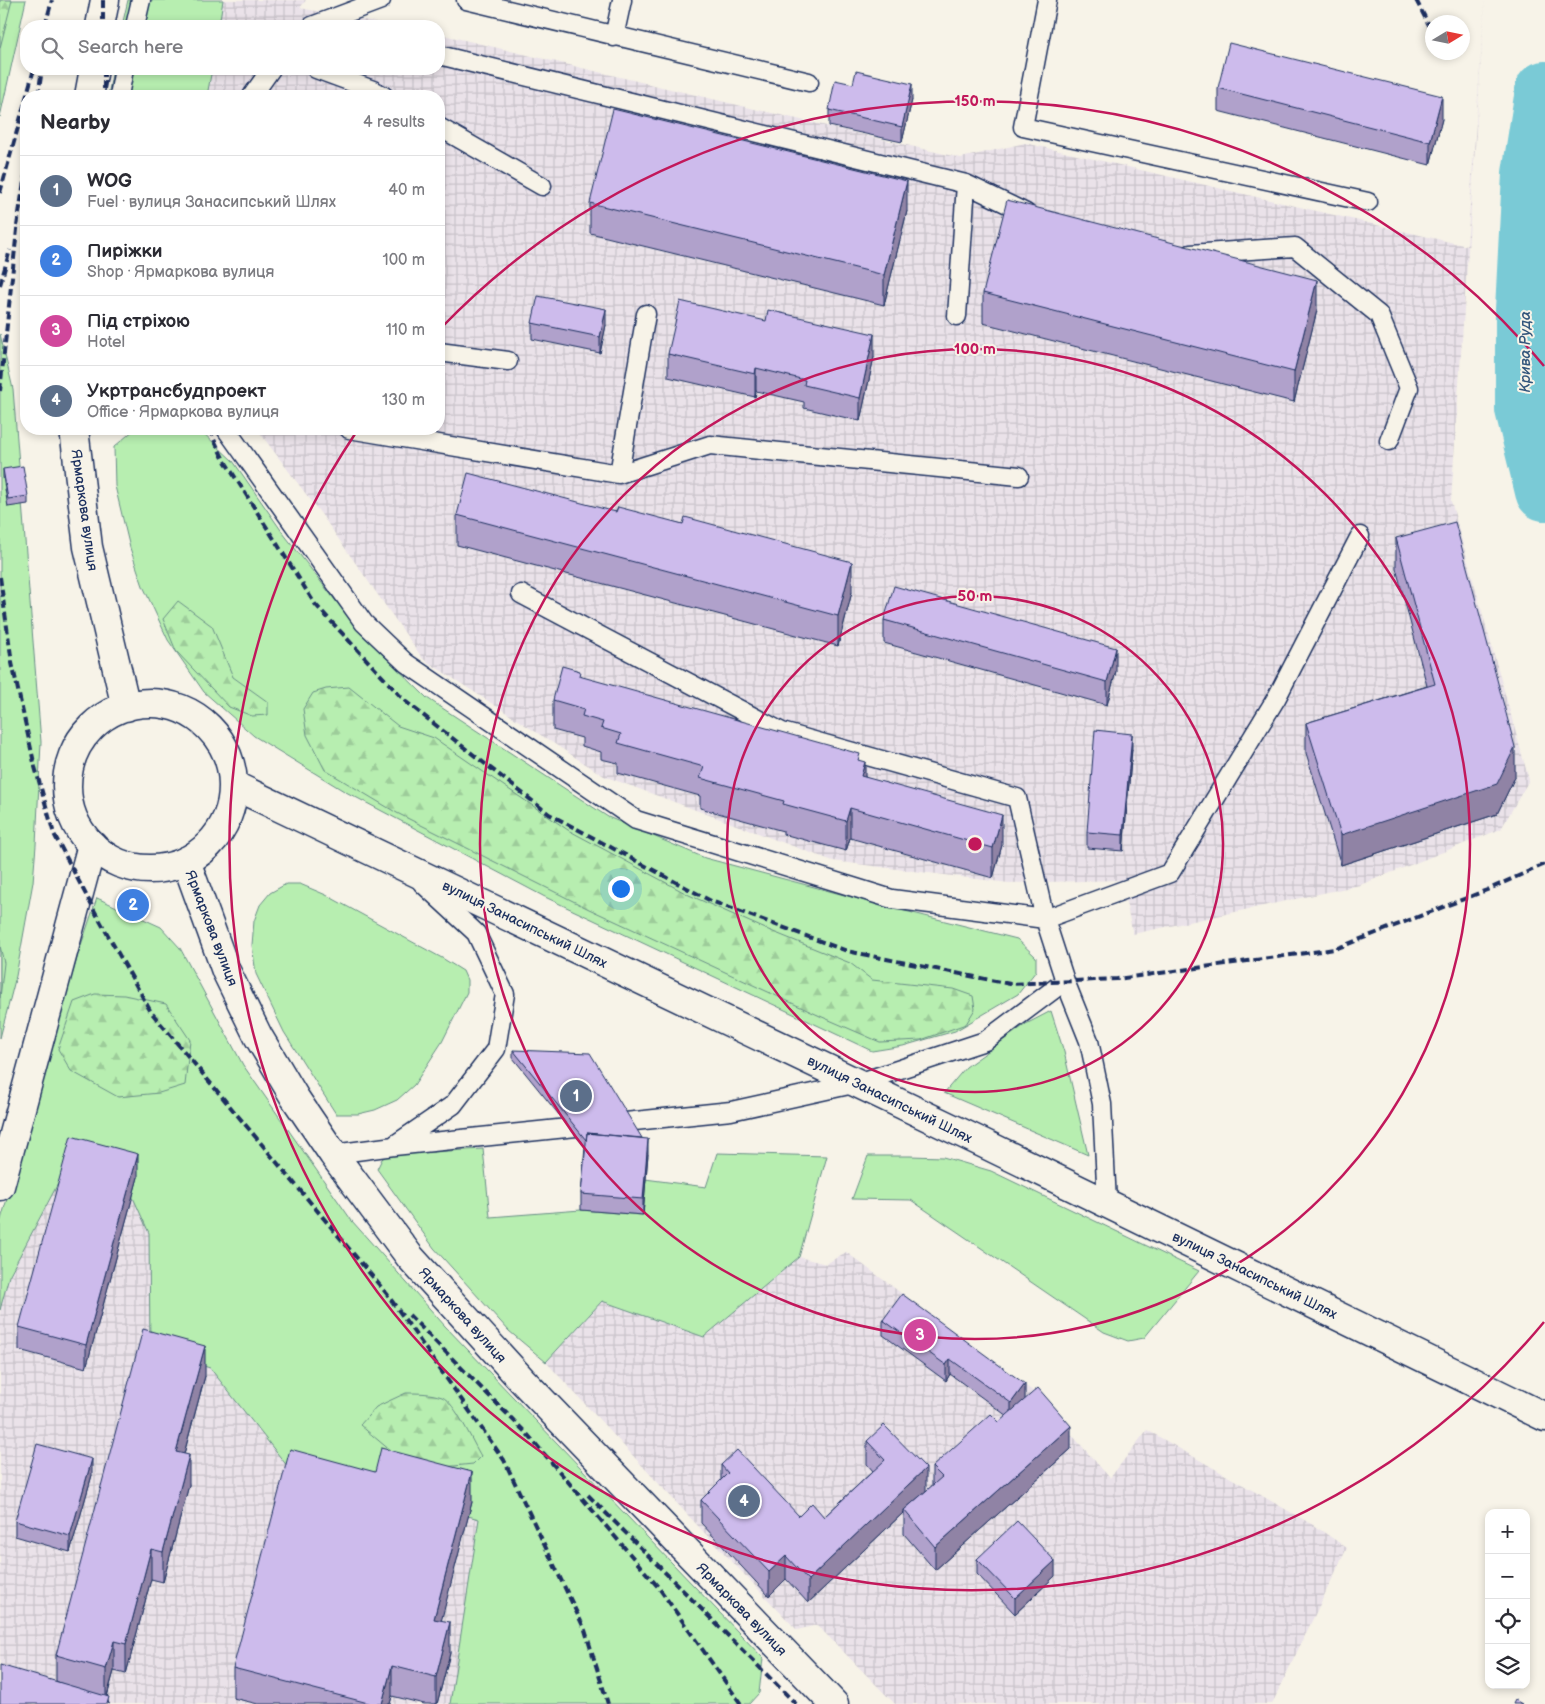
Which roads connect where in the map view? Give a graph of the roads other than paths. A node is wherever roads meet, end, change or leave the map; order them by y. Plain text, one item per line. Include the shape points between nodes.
1 (105, 0) edge
2 (141, 0) edge
3 (381, 0) edge
4 (466, 0) edge
5 (622, 0) edge
6 (1048, 0) edge
7 (101, 20) edge
8 (136, 20) edge
9 (330, 20) edge
10 (614, 37) junction
11 (445, 56) edge
12 (93, 75) edge
13 (123, 75) edge
14 (266, 75) edge
15 (332, 75) edge
16 (809, 82) dead end
17 (91, 90) edge
18 (120, 90) edge
19 (256, 90) edge
20 (373, 90) edge
21 (445, 130) edge
22 (966, 184) junction
23 (542, 186) dead end
24 (1368, 202) dead end
25 (1038, 216) edge
26 (1176, 250) edge
27 (646, 314) dead end
28 (957, 316) dead end
29 (445, 353) edge
30 (508, 362) dead end
31 (75, 435) edge
32 (230, 435) edge
33 (385, 435) edge
34 (1389, 441) dead end
35 (619, 474) junction
36 (1019, 476) dead end
37 (1360, 536) dead end
38 (521, 594) dead end
39 (126, 707) junction
40 (233, 785) junction
41 (92, 845) junction
42 (186, 861) junction
43 (403, 866) junction
44 (1045, 919) junction
45 (1065, 981) junction
46 (858, 1083) junction
47 (394, 1146) junction
48 (333, 1154) junction
49 (0, 1186) edge
50 (1107, 1203) junction
51 (1545, 1417) edge
52 (822, 1699) edge

1 - 7 main road
2 - 8 lane
3 - 9 lane
4 - 10 lane
5 - 10 lane
6 - 24 lane via 1023,127
10 - 16 lane
11 - 22 lane
12 - 17 main road
13 - 18 lane
14 - 19 lane
15 - 20 lane
21 - 23 lane
22 - 25 lane
22 - 28 lane
26 - 34 lane via 1194,255 1295,246 1380,315 1409,388
27 - 35 lane
29 - 30 lane
31 - 39 main road, Ярмаркова вулиця via 88,548
32 - 44 lane via 364,623 406,663 636,820 892,900
33 - 35 lane
35 - 36 lane via 710,445
37 - 44 lane via 1277,697 1170,873
38 - 44 lane via 782,732 1017,798
39 - 40 main road via 155,703 174,706 192,714 220,741 229,759
39 - 41 main road via 99,720 85,734 69,770 71,810
40 - 42 main road via 227,817 218,835 204,850
40 - 43 main road, вулиця Занасипський Шлях
41 - 42 main road via 108,857 133,867 167,868
41 - 49 main road
42 - 48 main road, Ярмаркова вулиця via 226,971 258,1036
43 - 46 main road, вулиця Занасипський Шлях
43 - 47 lane via 476,933 505,994 496,1049 453,1105
44 - 45 lane
45 - 46 lane via 985,1041
45 - 50 lane via 1089,1041 1102,1104
46 - 47 lane via 731,1111
46 - 50 main road, вулиця Занасипський Шлях
47 - 48 lane
48 - 52 main road, Ярмаркова вулиця via 410,1257
50 - 51 main road, вулиця Занасипський Шлях

